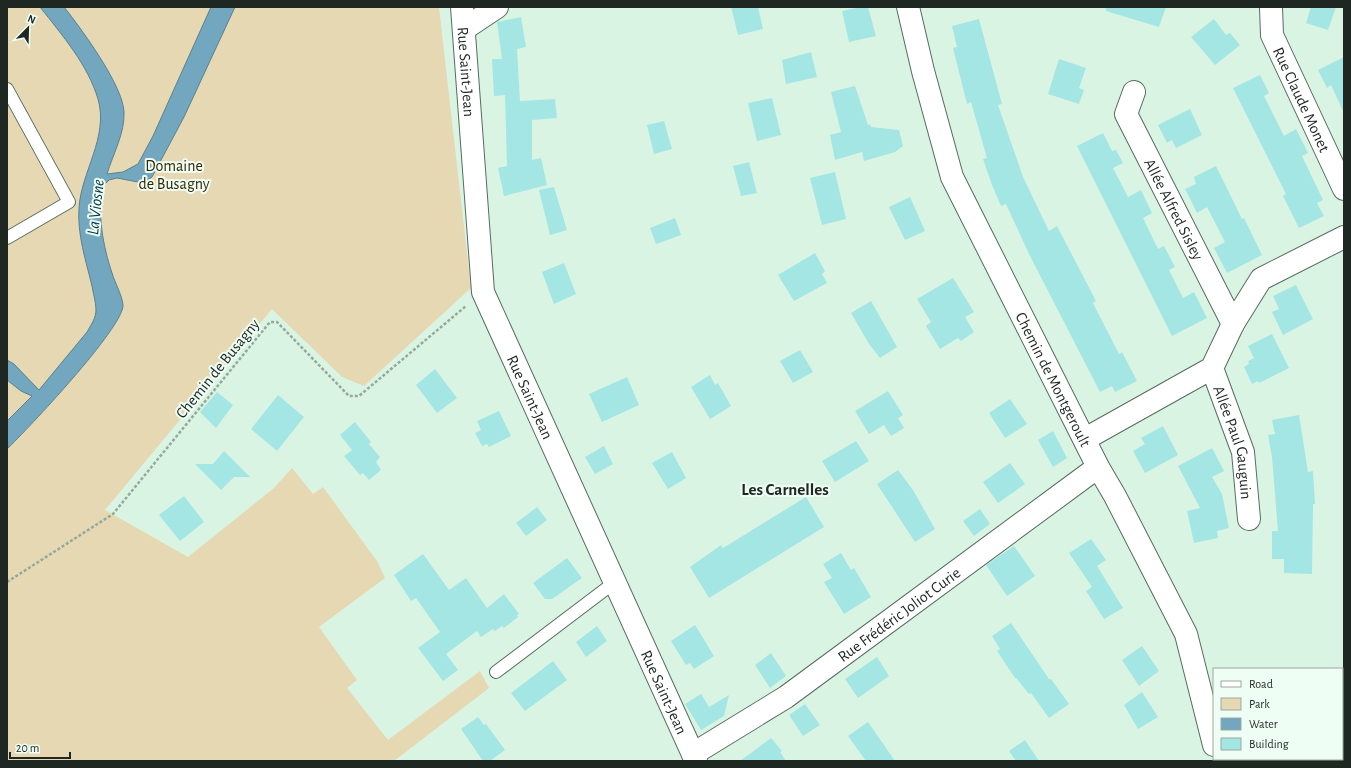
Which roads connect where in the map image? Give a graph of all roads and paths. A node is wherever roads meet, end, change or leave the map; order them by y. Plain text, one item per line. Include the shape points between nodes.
1 (462, 7) edge
2 (497, 7) edge
3 (908, 7) edge
4 (1271, 7) edge
5 (464, 29) junction
6 (7, 89) edge
7 (1134, 92) dead end
8 (1344, 189) edge
9 (1344, 237) edge
10 (7, 238) edge
11 (483, 292) junction
12 (1233, 324) junction
13 (1212, 368) junction
14 (1085, 439) junction
15 (1098, 467) junction
16 (1248, 518) dead end
17 (7, 582) edge
18 (615, 582) junction
19 (496, 672) dead end
20 (1213, 741) edge
21 (695, 757) edge

1 - 5 street, Rue Saint-Jean
2 - 5 street
3 - 14 street, Chemin de Montgeroult via 952,177
4 - 8 street, Rue Claude Monet via 1272,35
5 - 11 street, Rue Saint-Jean
6 - 10 lane via 69,202
7 - 12 street, Allée Alfred Sisley via 1126,114
9 - 12 street via 1261,279
11 - 17 path, Chemin de Busagny via 359,396 349,396 277,322 270,322 113,514
11 - 18 street, Rue Saint-Jean
12 - 13 street
13 - 14 street
13 - 16 street, Allée Paul Gauguin via 1243,452
14 - 15 street, Chemin de Montgeroult
15 - 20 street, Chemin de Montgeroult via 1186,634
15 - 21 street, Rue Frédéric Joliot Curie via 786,696
18 - 19 lane
18 - 21 street, Rue Saint-Jean

